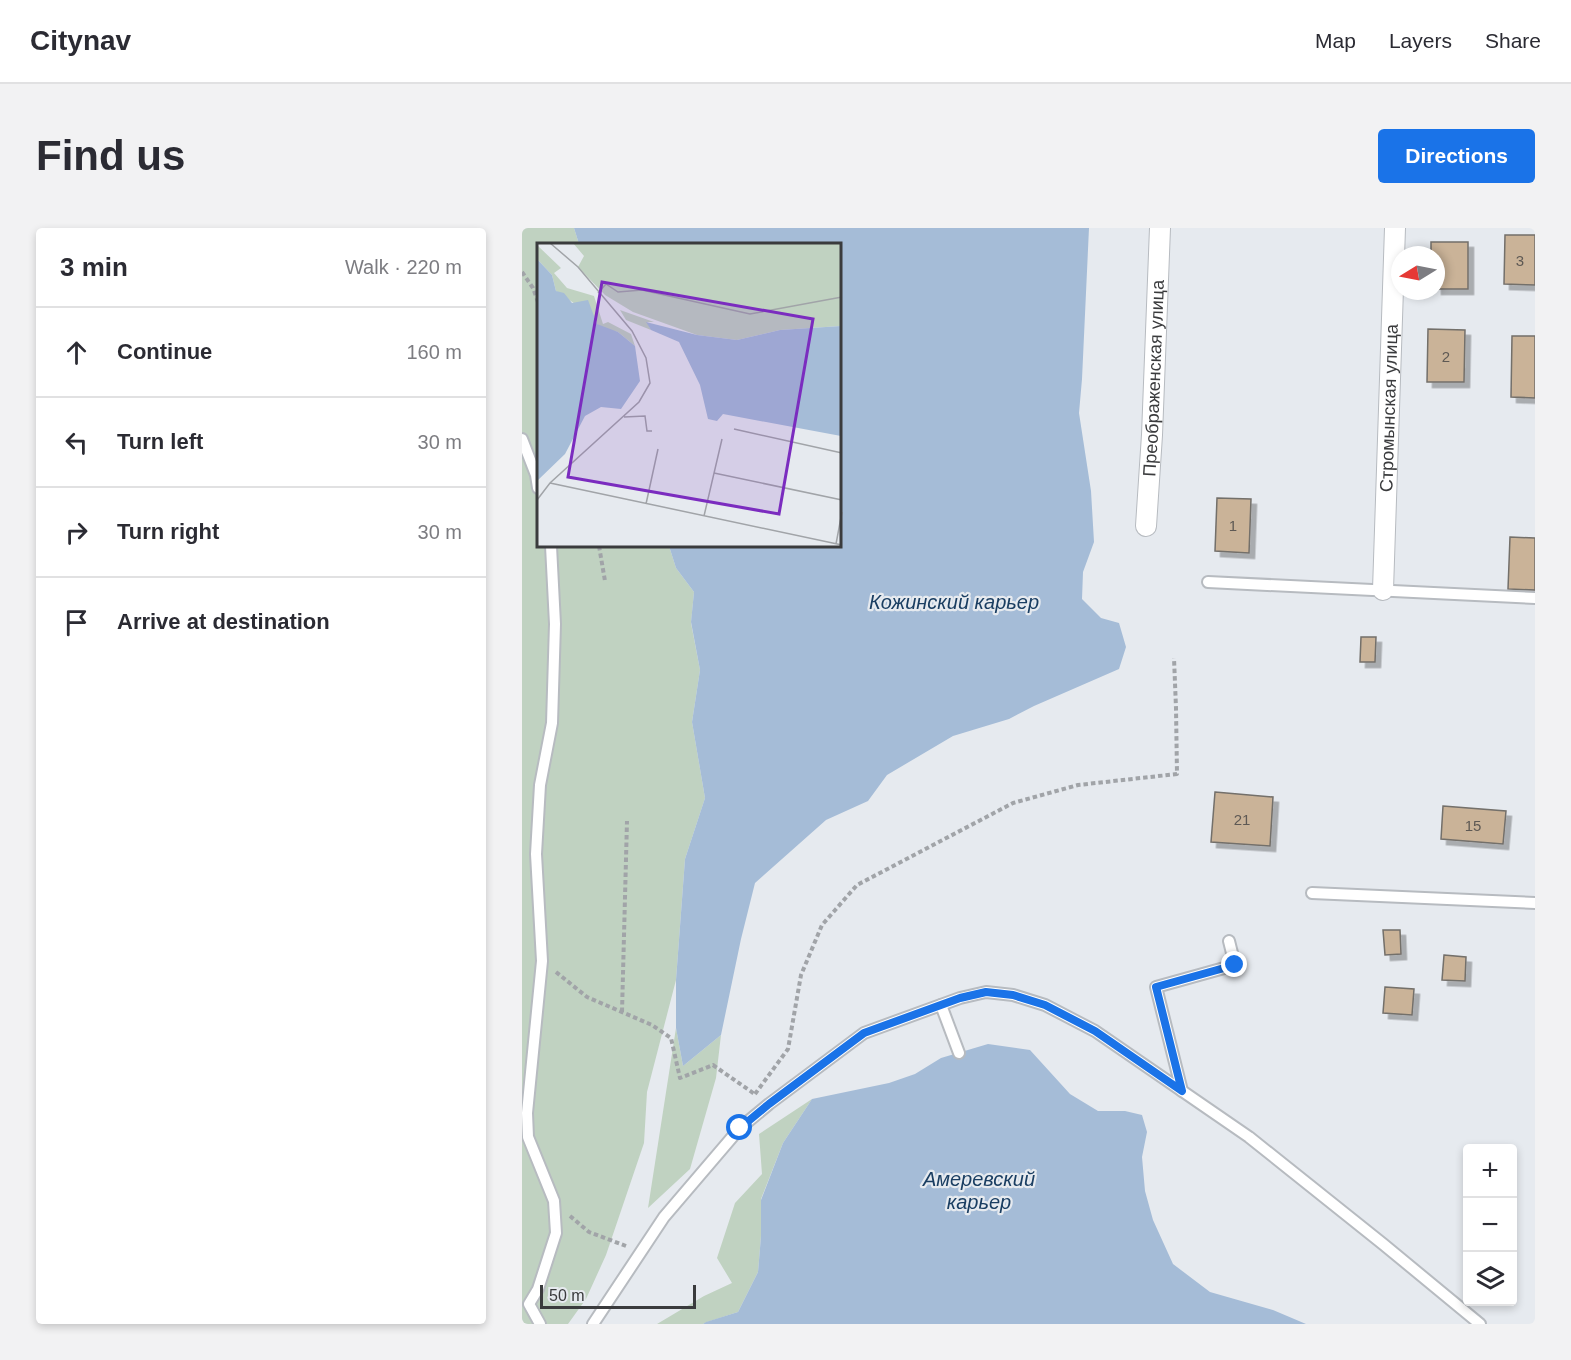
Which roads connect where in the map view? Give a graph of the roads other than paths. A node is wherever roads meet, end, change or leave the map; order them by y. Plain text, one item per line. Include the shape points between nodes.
1 (1160, 228) edge
2 (1395, 228) edge
3 (522, 439) edge
4 (537, 482) edge
5 (1146, 526) dead end
6 (551, 548) edge
7 (1208, 582) dead end
8 (1383, 590) junction
9 (1535, 598) edge
10 (1312, 893) dead end
11 (1535, 903) edge
12 (1228, 941) dead end
13 (941, 1005) junction
14 (959, 1053) dead end
15 (1182, 1091) junction
16 (540, 1324) edge
17 (592, 1324) edge
18 (1480, 1324) edge

1 - 5 street, Преображенская улица
2 - 8 street, Стромынская улица
3 - 4 lane
6 - 16 lane via 555,624 552,723 540,785 536,854 542,961 527,1113 528,1137 554,1201 556,1233 538,1289 529,1304
7 - 8 lane
8 - 9 lane
10 - 11 lane
12 - 15 lane via 1235,965 1156,987
13 - 14 lane
13 - 15 lane via 986,992 1045,1005 1095,1031
13 - 17 lane via 864,1033 740,1128 664,1217
15 - 18 lane via 1249,1137

